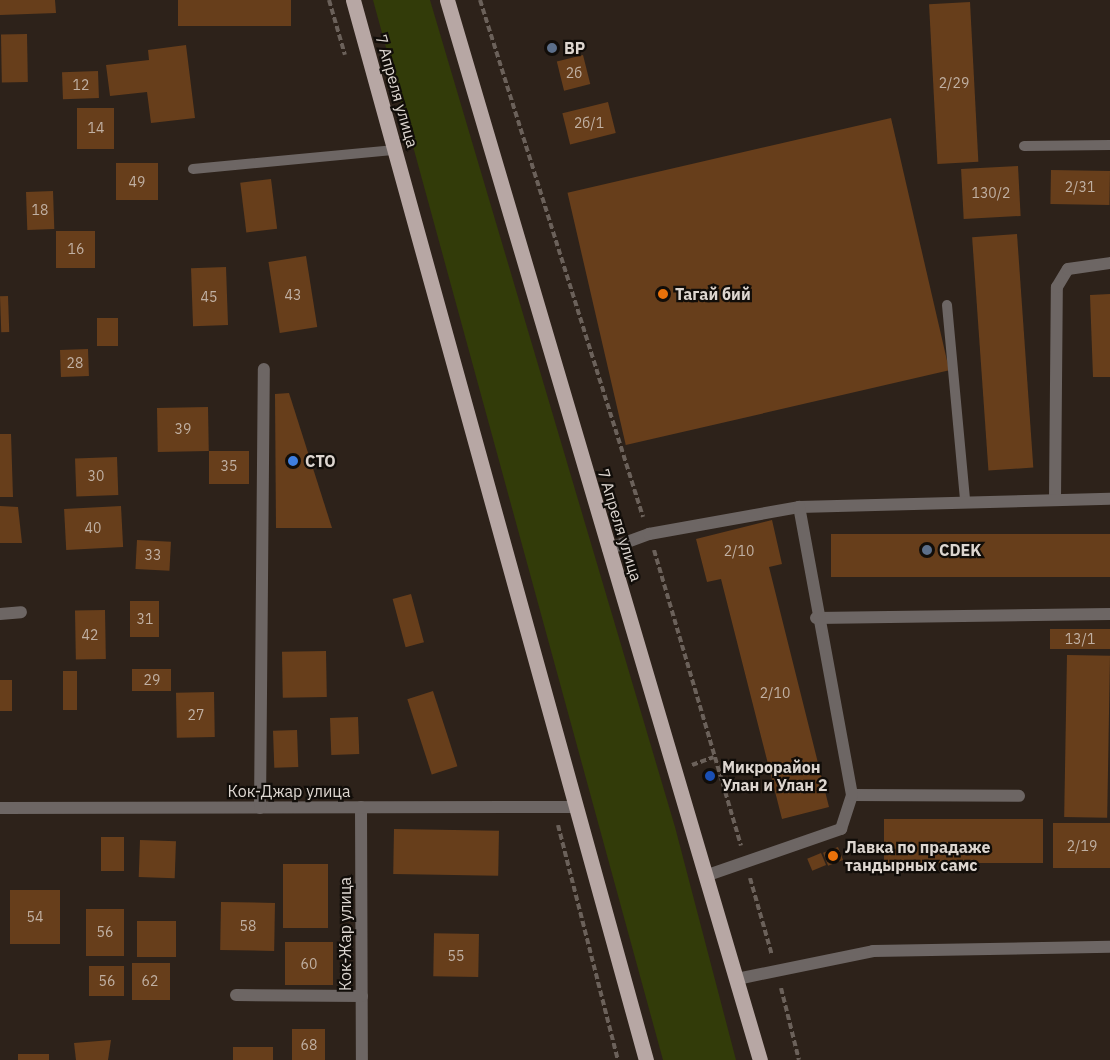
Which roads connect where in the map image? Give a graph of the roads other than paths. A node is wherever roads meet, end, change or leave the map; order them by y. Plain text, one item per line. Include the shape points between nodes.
1 (353, 0) edge
2 (447, 0) edge
3 (1110, 145) edge
4 (1024, 146) dead end
5 (395, 150) junction
6 (193, 169) dead end
7 (1110, 263) edge
8 (946, 305) dead end
9 (264, 369) dead end
10 (1055, 498) junction
11 (965, 499) junction
12 (1110, 499) edge
13 (799, 507) junction
14 (608, 549) junction
15 (21, 612) dead end
16 (0, 614) edge
17 (1110, 614) edge
18 (816, 618) junction
19 (852, 795) junction
20 (1019, 796) dead end
21 (362, 807) junction
22 (577, 807) junction
23 (0, 808) edge
24 (260, 808) junction
25 (708, 875) junction
26 (1110, 947) edge
27 (738, 979) junction
28 (236, 996) dead end
29 (362, 996) junction
30 (362, 1060) edge
31 (646, 1060) edge
32 (760, 1060) edge

1 - 5 main road, 7 Апреля улица
2 - 14 main road, 7 Апреля улица
3 - 4 lane
5 - 6 lane
5 - 22 main road, 7 Апреля улица
7 - 10 street via 1068,269 1057,287
8 - 11 lane
9 - 24 street
10 - 11 street
10 - 12 street
11 - 13 street
13 - 14 street via 649,534
13 - 18 street
14 - 25 main road, 7 Апреля улица
15 - 16 street
17 - 18 street
18 - 19 street
19 - 20 street
19 - 25 street via 841,829
21 - 22 street, Кок-Джар улица
21 - 24 street, Кок-Джар улица
21 - 29 street, Кок-Жар улица
22 - 31 main road, 7 Апреля улица
23 - 24 street, Кок-Джар улица
25 - 27 main road, 7 Апреля улица
26 - 27 street via 873,951
27 - 32 main road, 7 Апреля улица
28 - 29 street
29 - 30 street, Кок-Жар улица

